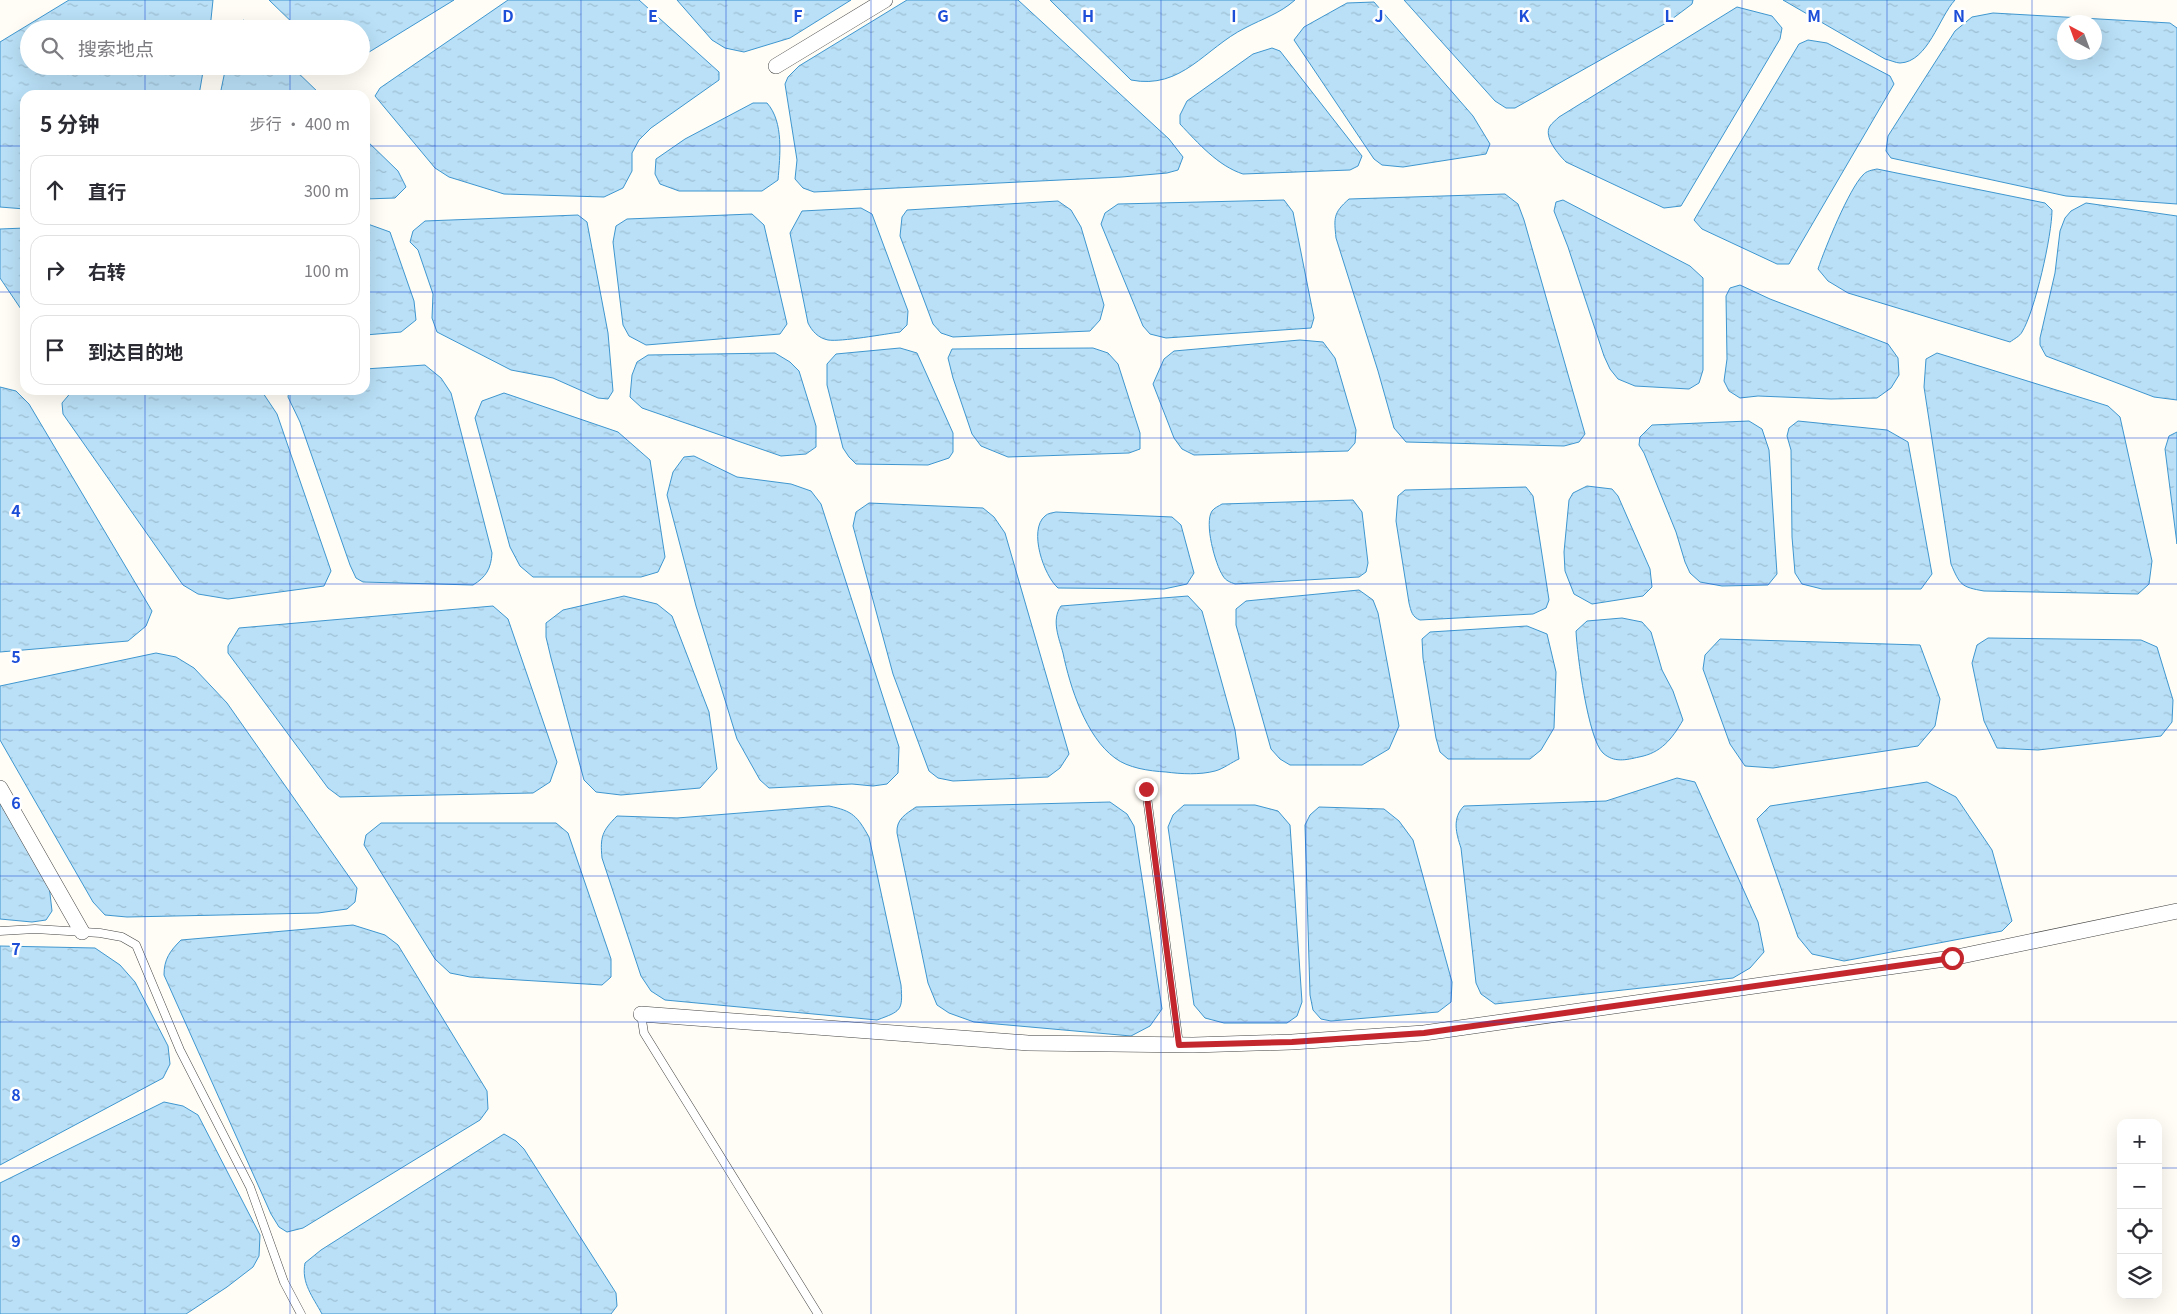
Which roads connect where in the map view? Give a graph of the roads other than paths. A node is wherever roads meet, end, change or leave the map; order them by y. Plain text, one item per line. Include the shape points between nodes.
1 (885, 0) edge
2 (776, 66) dead end
3 (0, 788) edge
4 (1146, 789) dead end
5 (2177, 911) edge
6 (0, 930) edge
7 (82, 932) junction
8 (641, 1014) joint
9 (1179, 1045) junction
10 (301, 1314) edge
11 (818, 1314) edge

1 - 2 street
3 - 7 street
4 - 9 lane
5 - 9 street via 1952,958 1424,1033 1292,1042
6 - 7 lane
7 - 10 lane via 122,938 136,945 180,1050 250,1187 284,1282
8 - 9 street via 1028,1043
8 - 11 lane via 644,1033

